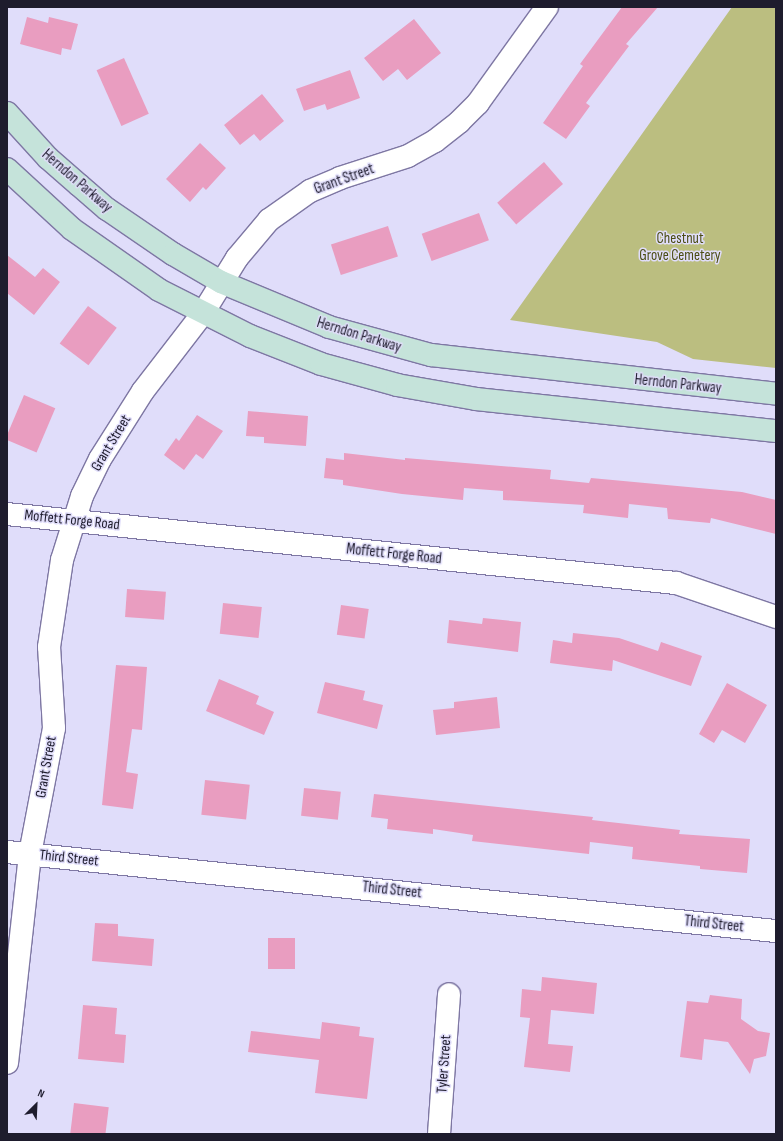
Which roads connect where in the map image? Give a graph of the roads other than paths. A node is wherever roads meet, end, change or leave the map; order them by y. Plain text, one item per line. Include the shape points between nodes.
1 (547, 7) edge
2 (7, 113) edge
3 (7, 169) edge
4 (222, 282) junction
5 (204, 313) junction
6 (776, 394) edge
7 (776, 431) edge
8 (7, 514) edge
9 (72, 521) junction
10 (776, 617) edge
11 (7, 852) edge
12 (30, 854) junction
13 (776, 931) edge
14 (449, 994) dead end
15 (7, 1063) edge
16 (439, 1134) edge

1 - 4 street, Grant Street via 478,102 459,122 435,141 408,156 340,178 310,191 287,206 269,220 245,247
2 - 4 main road, Herndon Parkway via 48,158 107,209 173,254
3 - 5 main road via 72,229 159,290
4 - 5 street, Grant Street
4 - 6 main road, Herndon Parkway via 329,327 431,355
5 - 7 main road via 250,336 321,364 397,385 476,399
5 - 9 street, Grant Street via 143,391 104,453
8 - 9 street, Moffett Forge Road
9 - 10 street, Moffett Forge Road via 676,583
9 - 12 street, Grant Street via 62,560 49,647 54,728
11 - 12 street, Third Street
12 - 13 street, Third Street
12 - 15 street, Grant Street
14 - 16 street, Tyler Street

